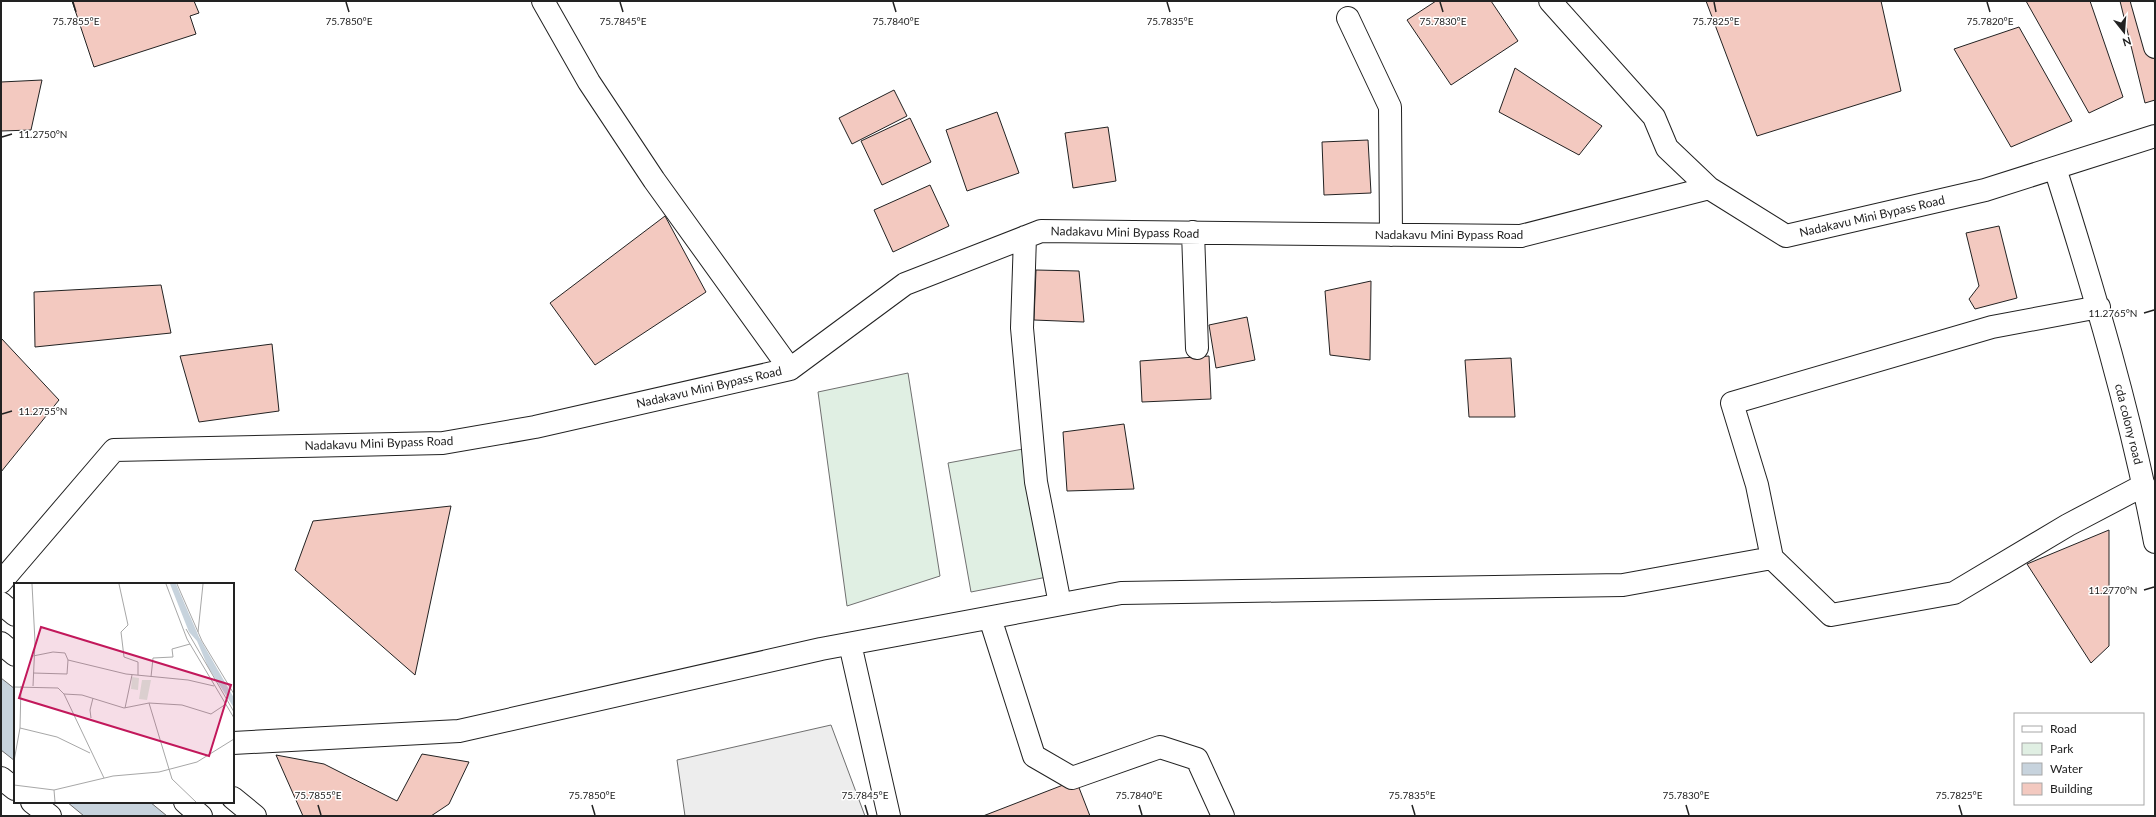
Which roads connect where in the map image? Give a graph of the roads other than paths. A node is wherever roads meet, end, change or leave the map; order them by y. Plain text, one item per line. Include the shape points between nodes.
1 (543, 1) edge
2 (1550, 1) edge
3 (2142, 1) edge
4 (1348, 18) dead end
5 (2155, 47) edge
6 (2155, 136) edge
7 (2055, 168) junction
8 (1709, 188) junction
9 (1193, 232) junction
10 (1391, 235) junction
11 (1025, 237) junction
12 (2099, 307) junction
13 (1196, 348) dead end
14 (790, 369) junction
15 (2144, 485) junction
16 (2155, 542) edge
17 (1772, 558) junction
18 (1, 582) edge
19 (1, 603) edge
20 (1060, 604) junction
21 (14, 614) edge
22 (990, 618) junction
23 (1, 643) edge
24 (850, 644) junction
25 (14, 654) edge
26 (234, 743) edge
27 (1, 778) edge
28 (14, 788) edge
29 (234, 799) edge
30 (33, 803) edge
31 (186, 803) edge
32 (50, 816) edge
33 (201, 816) edge
34 (255, 816) edge
35 (889, 816) edge
36 (1223, 816) edge

1 - 14 street via 589,82 654,180
2 - 8 street via 1654,117 1667,148
3 - 5 street
4 - 10 street via 1390,107
6 - 7 street, Nadakavu Mini Bypass Road
7 - 8 street, Nadakavu Mini Bypass Road via 1986,190 1786,236
7 - 12 street, cda colony road
8 - 10 street, Nadakavu Mini Bypass Road via 1521,236
9 - 10 street, Nadakavu Mini Bypass Road
9 - 11 street, Nadakavu Mini Bypass Road via 1041,231
9 - 13 street
11 - 14 street, Nadakavu Mini Bypass Road via 905,284
11 - 20 street via 1022,328 1036,482
12 - 15 street, cda colony road
12 - 17 street via 1992,327 1732,403 1757,485
14 - 18 street, Nadakavu Mini Bypass Road via 535,427 443,443 114,450
15 - 16 street, cda colony road
15 - 17 street via 2068,525 1954,593 1831,616
17 - 20 street via 1623,585 1121,593
19 - 21 street
20 - 22 street
22 - 24 street
22 - 36 street via 1034,756 1072,778 1160,747 1197,759
23 - 25 street
24 - 26 street via 459,731
24 - 35 street
27 - 28 street
29 - 34 street
30 - 32 street
31 - 33 street

